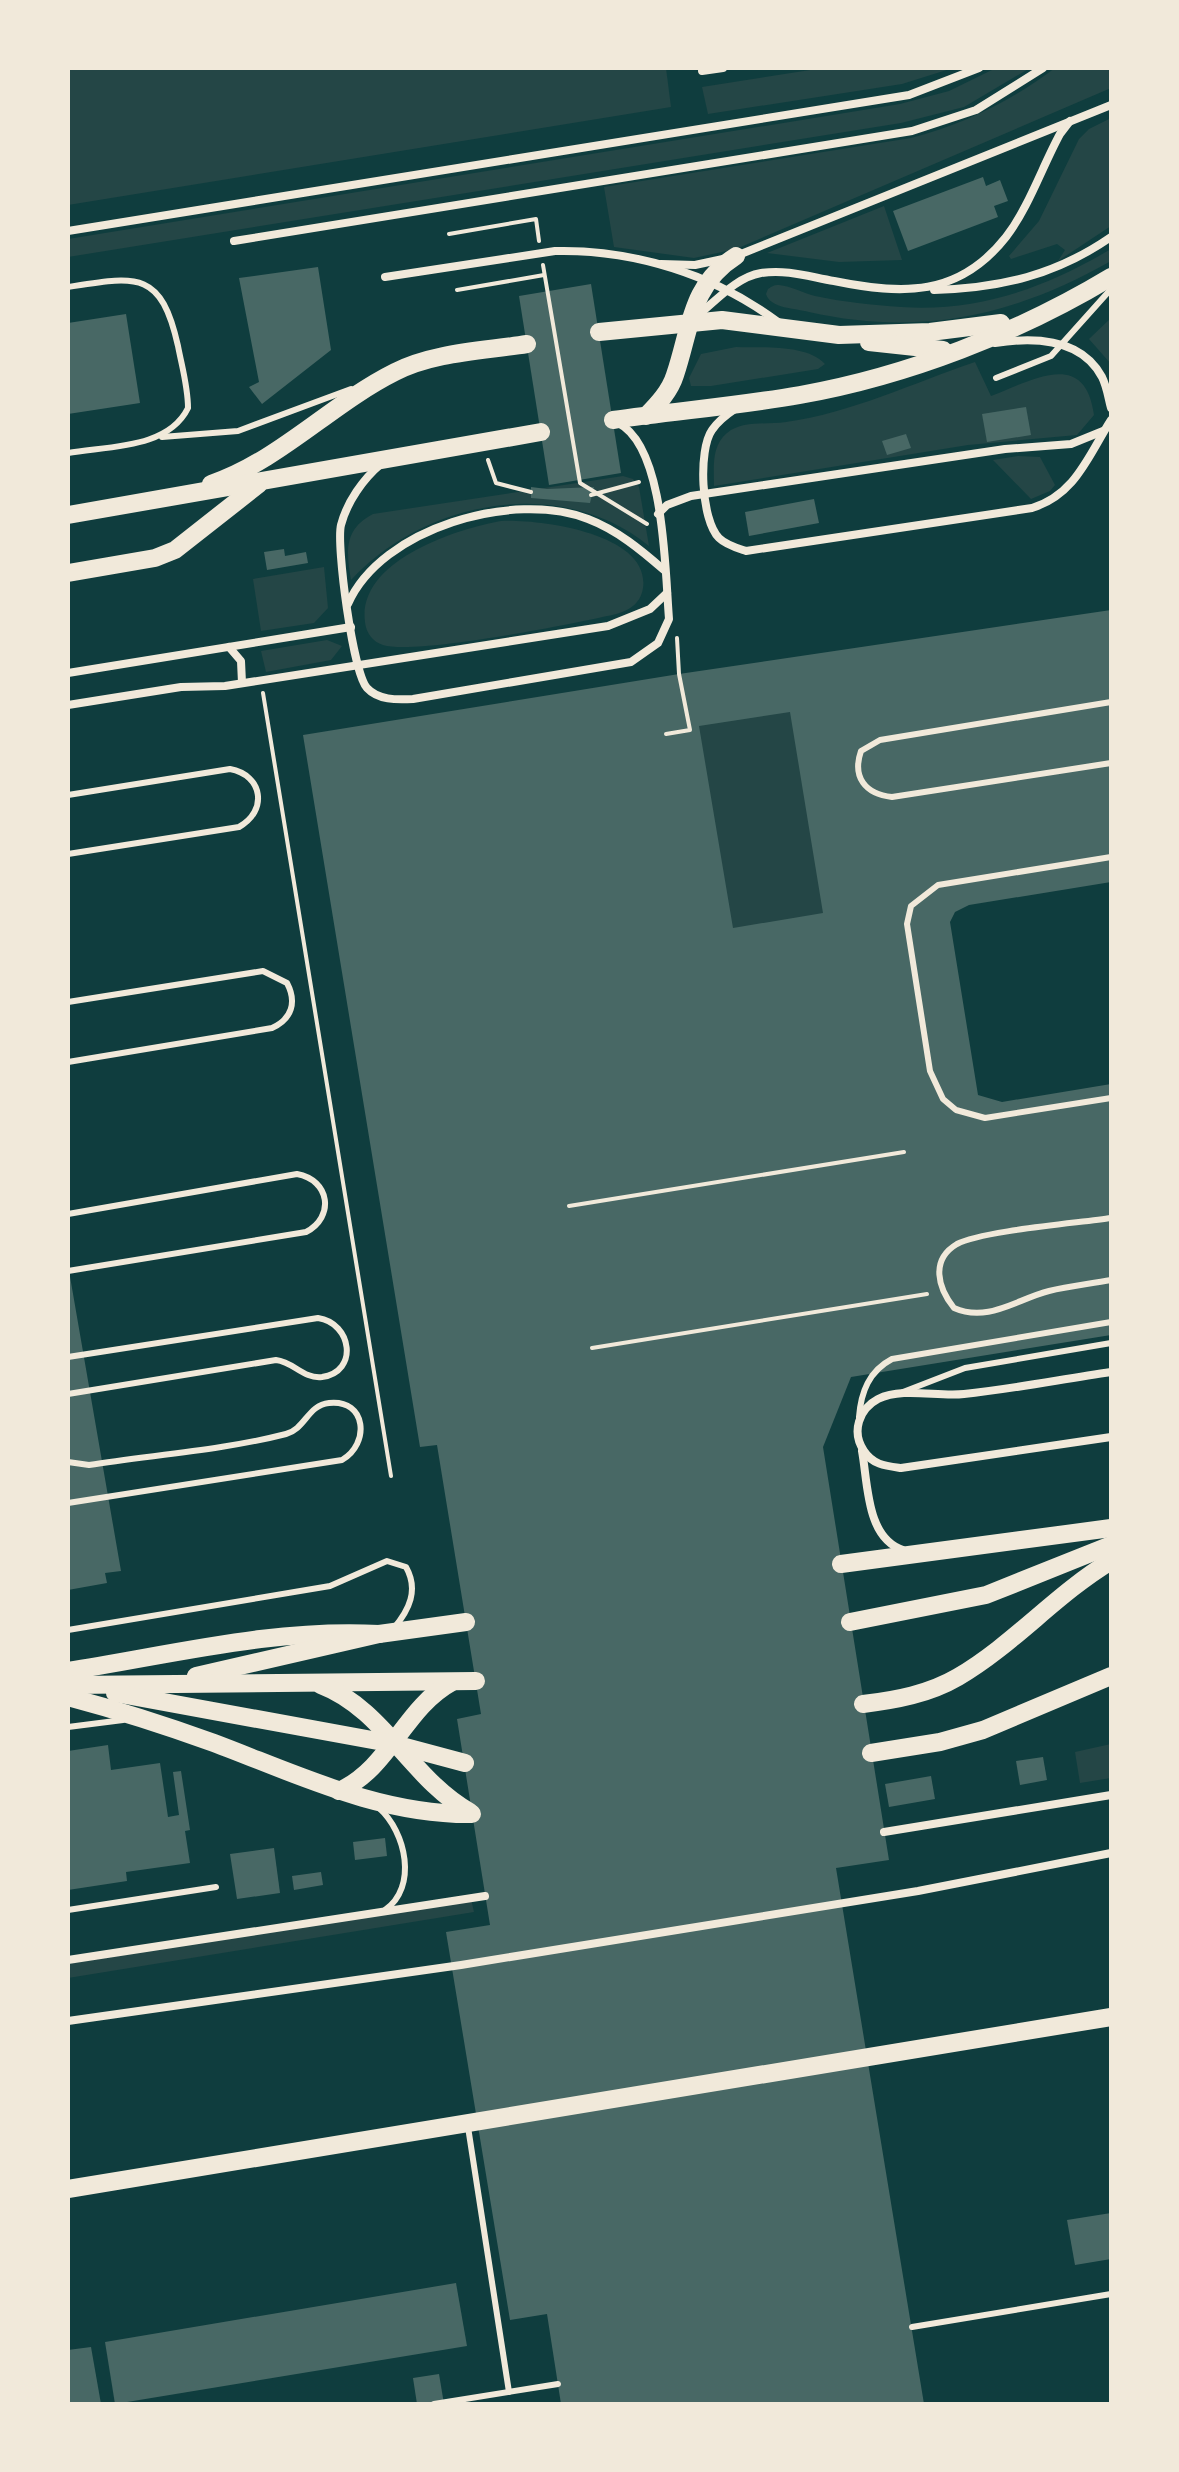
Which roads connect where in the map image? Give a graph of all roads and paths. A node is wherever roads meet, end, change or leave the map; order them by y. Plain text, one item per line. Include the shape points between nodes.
1 (723, 68) edge
2 (979, 68) edge
3 (1043, 68) edge
4 (702, 71) dead end
5 (1111, 105) edge
6 (1070, 121) junction
7 (68, 231) edge
8 (449, 234) dead end
9 (1111, 237) edge
10 (234, 241) dead end
11 (540, 247) dead end
12 (736, 256) junction
13 (542, 261) dead end
14 (661, 264) junction
15 (544, 275) junction
16 (385, 277) dead end
17 (1111, 277) edge
18 (706, 281) junction
19 (68, 287) edge
20 (1111, 289) edge
21 (457, 290) dead end
22 (727, 291) junction
23 (913, 291) junction
24 (1034, 316) junction
25 (689, 322) junction
26 (785, 327) junction
27 (599, 332) dead end
28 (839, 335) junction
29 (527, 344) dead end
30 (1064, 344) junction
31 (959, 350) junction
32 (394, 372) junction
33 (996, 378) dead end
34 (745, 404) junction
35 (1111, 408) edge
36 (646, 416) junction
37 (613, 420) joint
38 (1111, 420) edge
39 (1104, 430) junction
40 (541, 432) dead end
41 (159, 438) junction
42 (485, 441) junction
43 (68, 453) edge
44 (392, 457) junction
45 (653, 479) junction
46 (261, 482) junction
47 (531, 492) dead end
48 (705, 494) junction
49 (591, 495) dead end
50 (167, 500) junction
51 (658, 514) junction
52 (68, 515) edge
53 (659, 531) dead end
54 (664, 570) junction
55 (68, 573) edge
56 (667, 593) junction
57 (347, 606) junction
58 (351, 627) junction
59 (677, 629) dead end
60 (229, 647) junction
61 (358, 665) junction
62 (68, 673) edge
63 (261, 680) junction
64 (242, 683) junction
65 (1111, 702) edge
66 (68, 705) edge
67 (666, 734) dead end
68 (1111, 763) edge
69 (68, 795) edge
70 (68, 854) edge
71 (1111, 857) edge
72 (68, 1002) edge
73 (68, 1062) edge
74 (1111, 1098) edge
75 (904, 1152) dead end
76 (569, 1206) dead end
77 (68, 1214) edge
78 (1111, 1218) edge
79 (68, 1271) edge
80 (1111, 1280) edge
81 (927, 1294) dead end
82 (1111, 1322) edge
83 (1111, 1343) edge
84 (592, 1348) dead end
85 (68, 1357) edge
86 (1111, 1372) edge
87 (68, 1394) edge
88 (896, 1395) junction
89 (859, 1417) junction
90 (1111, 1437) edge
91 (862, 1449) junction
92 (68, 1462) edge
93 (391, 1476) dead end
94 (68, 1503) edge
95 (1111, 1528) edge
96 (1111, 1545) edge
97 (916, 1554) junction
98 (1111, 1561) edge
99 (841, 1564) dead end
100 (466, 1622) dead end
101 (850, 1622) dead end
102 (68, 1630) edge
103 (385, 1633) junction
104 (1111, 1676) edge
105 (454, 1681) junction
106 (476, 1681) dead end
107 (312, 1682) junction
108 (69, 1684) edge
109 (162, 1684) junction
110 (863, 1704) dead end
111 (68, 1727) edge
112 (173, 1729) junction
113 (394, 1744) junction
114 (871, 1753) dead end
115 (465, 1763) dead end
116 (339, 1791) junction
117 (1111, 1795) edge
118 (366, 1800) junction
119 (884, 1832) dead end
120 (1111, 1853) edge
121 (216, 1887) dead end
122 (485, 1896) dead end
123 (68, 1910) edge
124 (382, 1912) junction
125 (68, 1960) edge
126 (1111, 2017) edge
127 (68, 2021) edge
128 (467, 2122) junction
129 (68, 2189) edge
130 (1111, 2294) edge
131 (912, 2327) dead end
132 (558, 2384) dead end
133 (509, 2392) junction
134 (434, 2404) edge

1 - 4 street
2 - 7 street via 909,95
3 - 10 street via 976,110 912,131
5 - 6 street
6 - 12 street
6 - 23 street via 997,247 946,284
8 - 11 path via 536,219
9 - 23 street via 1059,269 1033,278 971,289
12 - 14 street via 695,265
12 - 18 main road
13 - 15 path
14 - 16 street via 605,253 555,251
14 - 18 street
15 - 21 path
15 - 53 path via 580,483
17 - 24 main road
18 - 22 street
18 - 25 main road
19 - 41 lane via 117,280 142,284 167,304 188,408
20 - 30 lane
22 - 23 street via 759,273 783,272
22 - 25 street
22 - 26 street
24 - 28 main road via 980,328
24 - 31 main road
25 - 26 main road
25 - 27 main road
25 - 36 main road via 675,376
26 - 28 main road
28 - 31 main road via 889,347
29 - 32 main road via 433,359
30 - 31 street via 1016,340
30 - 33 lane via 1051,356
30 - 35 street via 1094,365
31 - 34 main road via 847,385
32 - 41 lane via 255,426
32 - 50 main road via 241,471
34 - 36 main road
34 - 48 street via 725,415 708,438 703,450
36 - 37 main road
37 - 45 street via 638,440
38 - 39 street
39 - 48 street via 1071,444
39 - 48 street via 1070,487 1054,501 1017,510 746,551 719,539
40 - 42 main road
41 - 43 lane
42 - 44 main road
42 - 47 path via 496,483
44 - 46 main road
44 - 57 street via 368,476 340,528
45 - 49 path
45 - 51 street
46 - 50 main road
46 - 55 main road via 175,550
48 - 51 street via 676,501
50 - 52 main road
51 - 54 street
54 - 56 street
54 - 57 street via 630,542 587,518 543,510 500,512 442,526 391,552 356,586
56 - 61 street via 624,623
56 - 61 street via 669,619 658,643 642,657 616,666 396,700 368,690
57 - 58 street
58 - 60 street
58 - 61 street
59 - 67 path via 690,730
60 - 62 street
60 - 64 street via 243,668
61 - 63 street
63 - 64 street
63 - 93 path
64 - 66 street
65 - 68 lane via 880,740 861,751 857,762 868,789 892,797
69 - 70 lane via 230,769 254,782 260,799 254,816 239,827
71 - 74 lane via 938,885 911,906 907,924 930,1071 943,1099 956,1110 985,1118
72 - 73 lane via 263,971 287,983 293,1000 287,1017 272,1028
75 - 76 path
77 - 79 lane via 297,1174 314,1180 326,1204 321,1221 306,1232
78 - 80 lane via 970,1239 947,1252 938,1274 954,1308 975,1314 1050,1291
81 - 84 path
82 - 89 lane via 892,1359 869,1379
83 - 88 lane via 965,1368
85 - 87 lane via 318,1318 336,1323 348,1347 336,1371 318,1377 276,1360
86 - 88 street via 960,1395
88 - 89 street via 880,1399
89 - 91 street
90 - 91 street via 901,1468 874,1462
91 - 97 street via 876,1525 890,1544
92 - 94 lane via 89,1465 289,1434 315,1408 333,1402 350,1408 361,1422 357,1449 342,1460
95 - 97 main road
96 - 101 main road via 986,1595
97 - 99 main road
98 - 110 main road via 957,1677 896,1700
100 - 103 main road
102 - 103 lane via 330,1586 387,1561 406,1567 413,1589 409,1607
103 - 108 main road via 264,1640
103 - 109 main road
104 - 114 main road via 983,1730
105 - 106 main road
105 - 107 main road
105 - 113 main road via 425,1703
107 - 109 main road
107 - 113 main road via 348,1698
108 - 109 main road
108 - 112 main road
108 - 113 main road
111 - 112 lane via 116,1720
112 - 116 main road
113 - 115 main road
113 - 116 main road via 358,1782
113 - 118 main road via 447,1800 472,1814 423,1812
116 - 118 main road
117 - 119 street
118 - 124 lane via 395,1825 405,1878 398,1898
120 - 127 street via 918,1891 509,1958
121 - 123 lane
122 - 124 street
124 - 125 street
126 - 128 main road
128 - 129 main road
128 - 133 lane
130 - 131 lane
132 - 133 lane
133 - 134 lane

